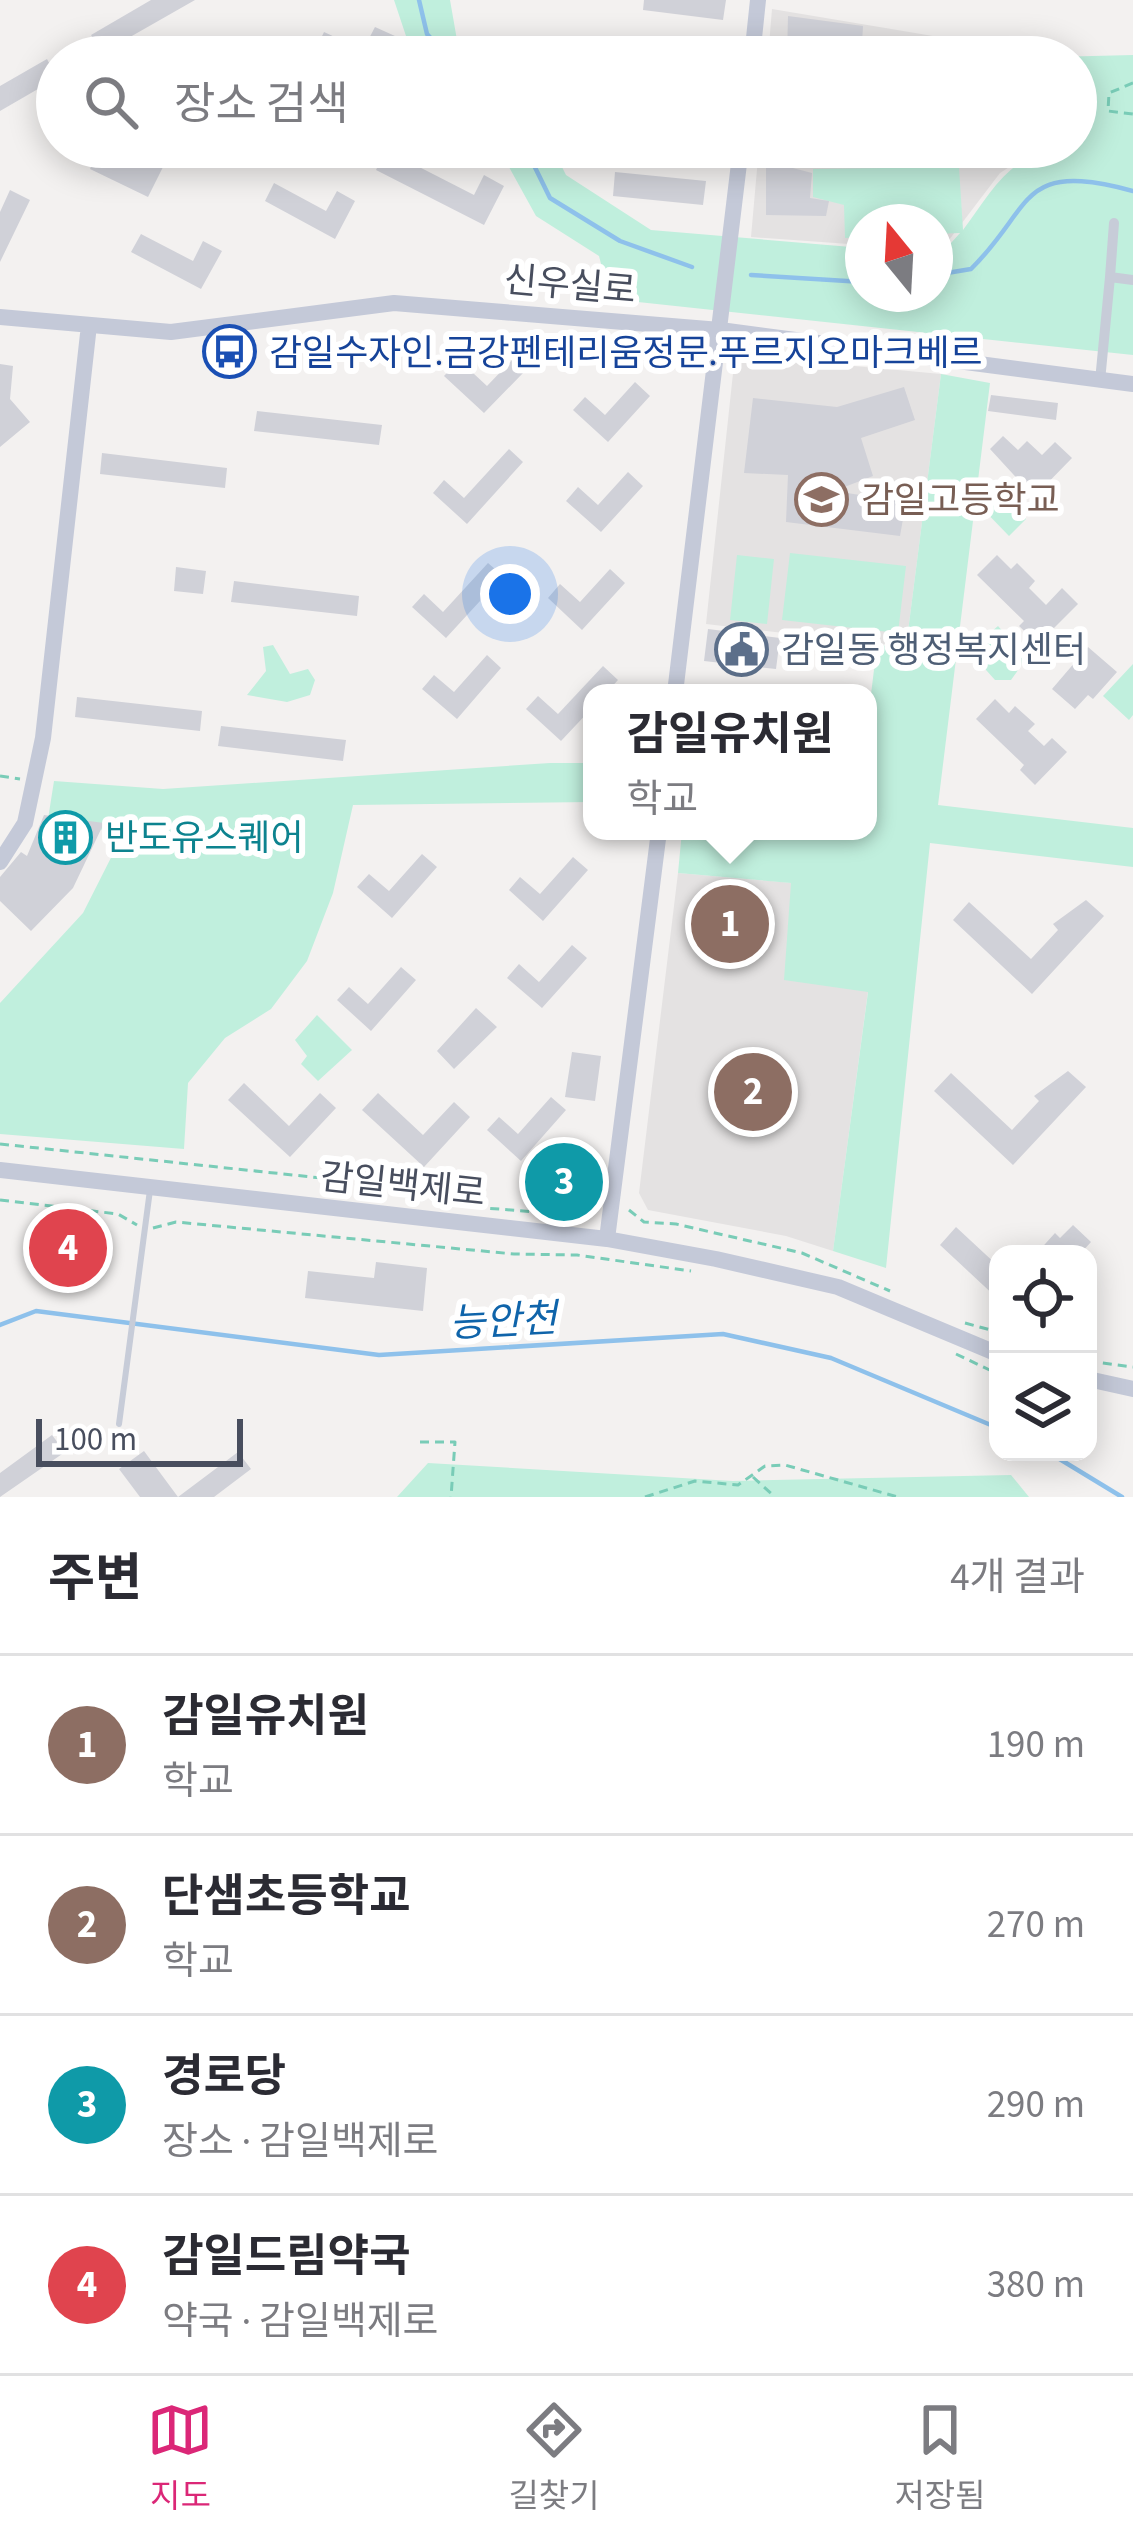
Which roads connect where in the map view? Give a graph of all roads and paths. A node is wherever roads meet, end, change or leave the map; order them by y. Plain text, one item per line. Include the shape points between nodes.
1 (758, 0) edge
2 (754, 36) edge
3 (1133, 83) edge
4 (1133, 115) edge
5 (739, 168) edge
6 (1114, 223) dead end
7 (1110, 277) junction
8 (1133, 280) edge
9 (0, 317) edge
10 (89, 325) junction
11 (720, 330) junction
12 (1100, 381) junction
13 (1133, 384) edge
14 (676, 684) edge
15 (0, 776) edge
16 (22, 779) dead end
17 (658, 840) edge
18 (0, 862) edge
19 (0, 1170) edge
20 (151, 1190) junction
21 (0, 1200) edge
22 (146, 1226) junction
23 (608, 1240) junction
24 (690, 1271) dead end
25 (938, 1346) dead end
26 (996, 1353) edge
27 (1097, 1362) edge
28 (1133, 1367) edge
29 (989, 1370) edge
30 (1097, 1381) edge
31 (1133, 1389) edge
32 (118, 1424) dead end
33 (420, 1442) dead end
34 (752, 1475) junction
35 (451, 1497) edge
36 (645, 1497) edge
37 (775, 1497) edge
38 (898, 1497) edge

1 - 2 street
3 - 4 path via 1109,93 1108,111
5 - 11 street
6 - 7 street
7 - 8 street
7 - 12 street
9 - 10 street, 신우실로
10 - 11 street, 신우실로 via 171,332 394,303
10 - 18 street via 43,738 25,823
11 - 12 street, 신우실로
11 - 14 street
12 - 13 street, 신우실로
15 - 16 path
17 - 23 street
19 - 20 street, 감일백제로
20 - 22 lane
20 - 23 street, 감일백제로
21 - 22 path via 118,1214
22 - 24 path via 176,1222 578,1255
22 - 32 lane
23 - 26 street, 감일백제로 via 838,1287
25 - 29 path
27 - 28 path
30 - 31 street
33 - 35 path via 454,1442
34 - 36 path via 738,1485 695,1481
34 - 37 path
34 - 38 path via 785,1465

